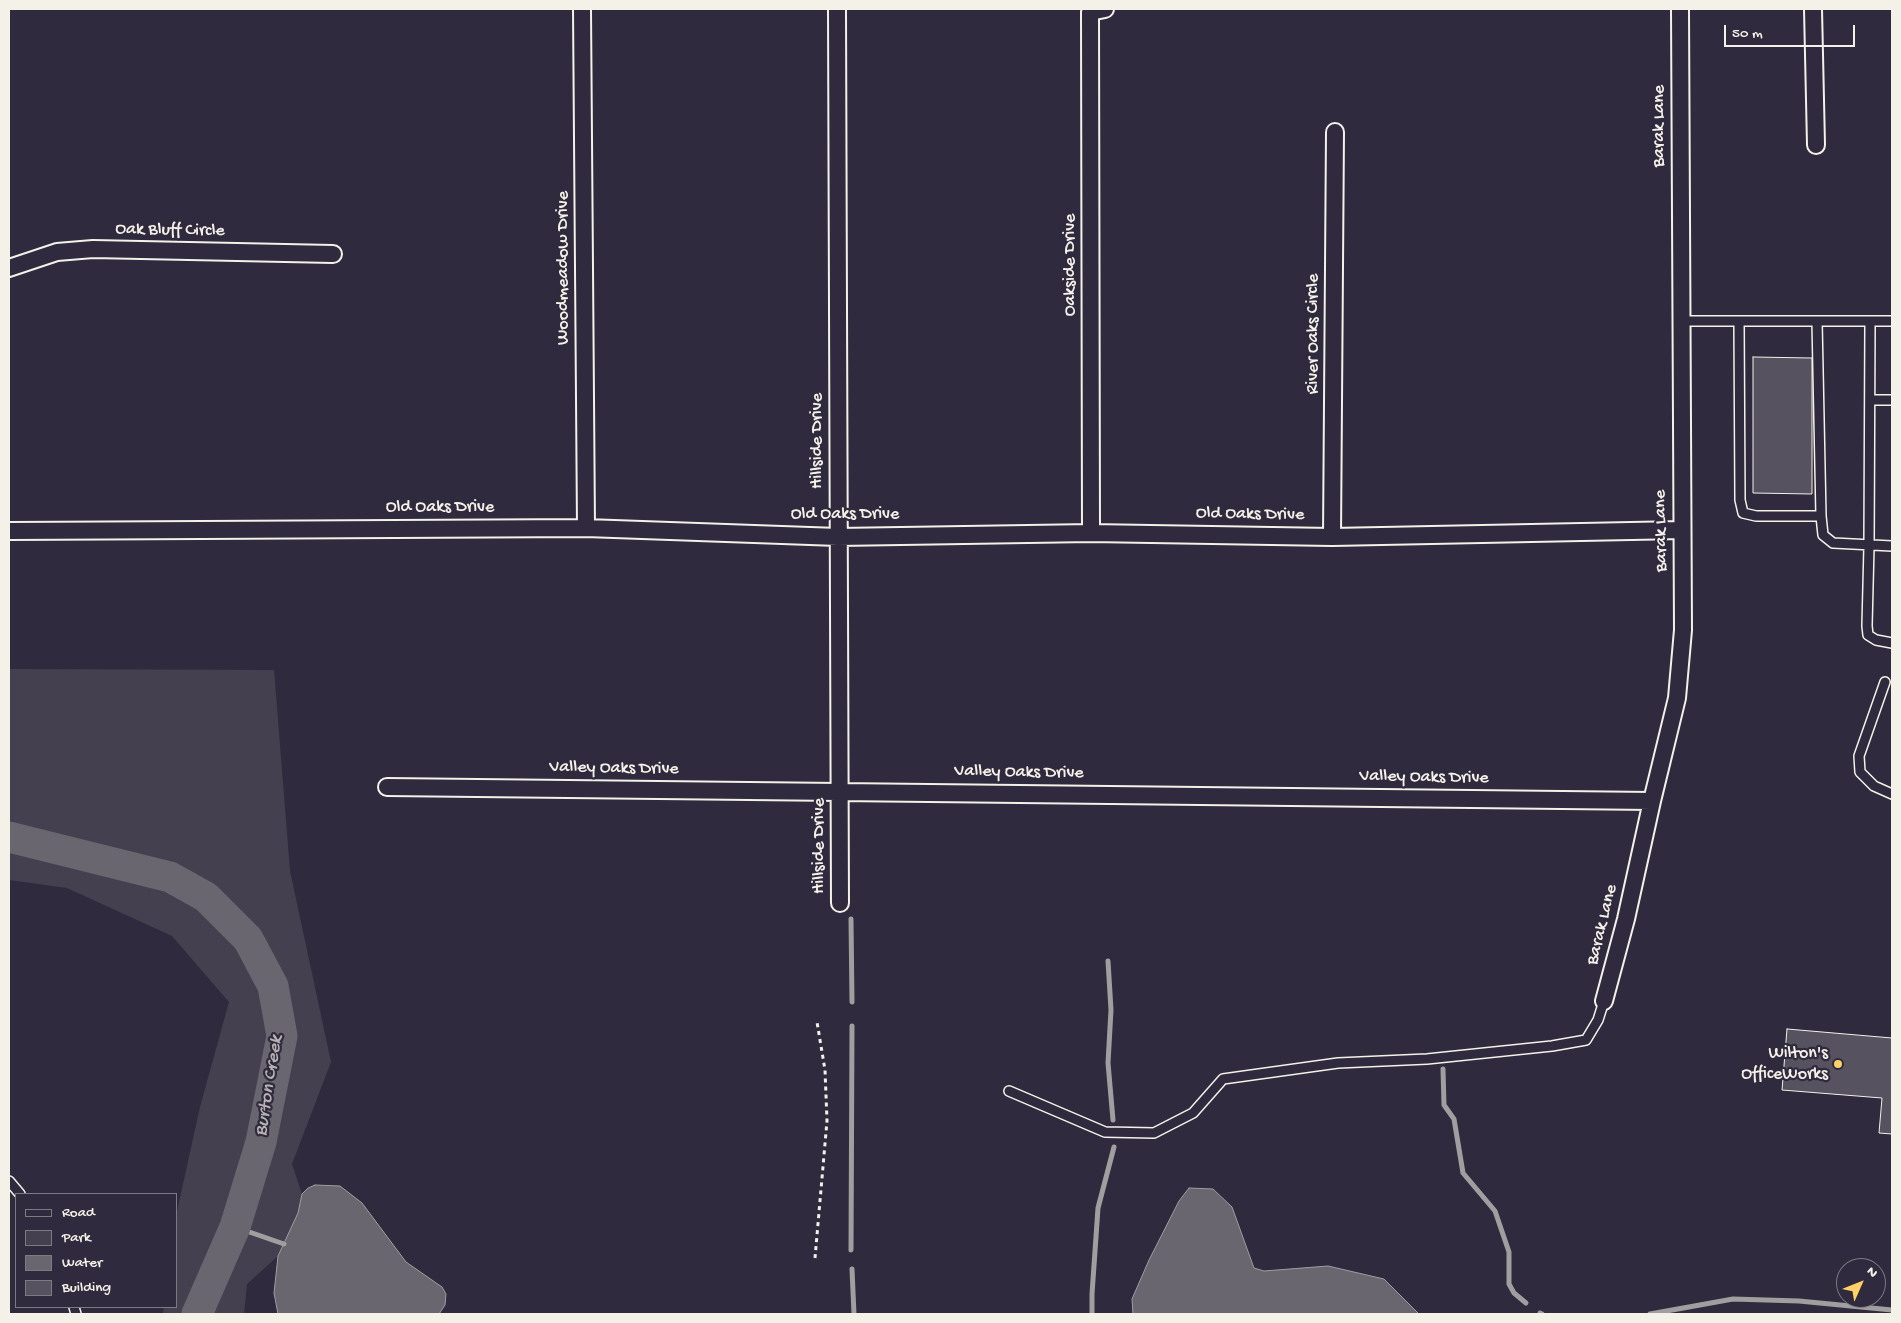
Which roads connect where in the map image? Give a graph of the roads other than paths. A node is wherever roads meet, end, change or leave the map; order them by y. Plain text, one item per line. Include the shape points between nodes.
1 (582, 9) edge
2 (838, 9) edge
3 (1105, 9) edge
4 (1680, 9) edge
5 (1813, 9) edge
6 (1335, 132) dead end
7 (1816, 144) dead end
8 (333, 254) dead end
9 (9, 268) edge
10 (1681, 321) junction
11 (1739, 321) junction
12 (1817, 321) junction
13 (1870, 321) junction
14 (1892, 321) edge
15 (1870, 400) junction
16 (1892, 400) edge
17 (1821, 516) junction
18 (586, 528) junction
19 (1681, 530) junction
20 (9, 531) edge
21 (1091, 533) junction
22 (838, 536) junction
23 (1332, 537) junction
24 (1869, 546) junction
25 (1892, 546) edge
26 (1892, 643) edge
27 (1885, 682) dead end
28 (387, 787) dead end
29 (840, 791) junction
30 (1892, 794) edge
31 (1652, 801) junction
32 (840, 903) dead end
33 (1604, 1001) joint
34 (1009, 1091) dead end
35 (9, 1181) edge
36 (19, 1193) edge

1 - 18 street, Woodmeadow Drive
2 - 22 street, Hillside Drive
3 - 21 street, Oakside Drive via 1090,12
4 - 10 street, Barak Lane
5 - 7 street
6 - 23 street, River Oaks Circle
8 - 9 street, Oak Bluff Circle via 93,249 57,252
10 - 11 lane
10 - 19 street, Barak Lane
11 - 12 lane
11 - 17 lane via 1740,500 1743,513
12 - 13 lane
12 - 17 lane
13 - 14 lane
13 - 15 lane
15 - 16 lane
15 - 24 lane
17 - 24 lane via 1823,535 1833,543
18 - 20 street, Old Oaks Drive
18 - 22 street, Old Oaks Drive
19 - 23 street, Old Oaks Drive
19 - 31 street, Barak Lane via 1683,630 1677,698
21 - 22 street, Old Oaks Drive
21 - 23 street, Old Oaks Drive
22 - 29 street, Hillside Drive
24 - 25 lane
24 - 26 lane via 1868,635
27 - 30 lane via 1859,756 1860,772 1874,786
28 - 29 street, Valley Oaks Drive
29 - 31 street, Valley Oaks Drive
29 - 32 street, Hillside Drive
31 - 33 street, Barak Lane
33 - 34 lane, Barak Lane via 1598,1020 1586,1040 1427,1059 1338,1063 1223,1079 1193,1113 1154,1133 1106,1132
35 - 36 lane

